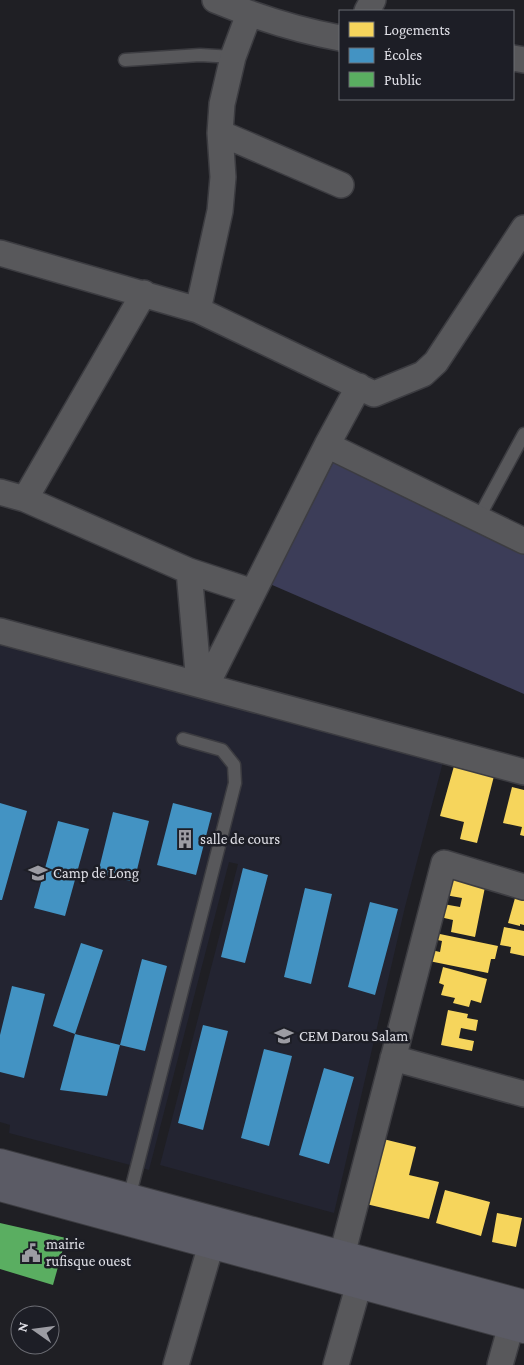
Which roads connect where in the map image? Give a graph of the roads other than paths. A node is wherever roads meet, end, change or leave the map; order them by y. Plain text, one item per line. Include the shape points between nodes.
1 (215, 0) edge
2 (249, 14) junction
3 (339, 38) edge
4 (233, 57) junction
5 (126, 60) dead end
6 (220, 133) junction
7 (341, 186) dead end
8 (524, 228) edge
9 (0, 253) edge
10 (144, 293) junction
11 (198, 310) junction
12 (358, 386) junction
13 (524, 434) edge
14 (327, 445) junction
15 (0, 492) edge
16 (25, 499) junction
17 (478, 519) junction
18 (524, 541) edge
19 (189, 571) junction
20 (253, 592) junction
21 (0, 631) edge
22 (203, 685) junction
23 (183, 739) dead end
24 (524, 772) edge
25 (524, 887) edge
26 (394, 1058) junction
27 (524, 1094) edge
28 (0, 1163) edge
29 (0, 1187) edge
30 (129, 1198) junction
31 (211, 1245) junction
32 (342, 1255) junction
33 (359, 1284) junction
34 (520, 1320) edge
35 (176, 1365) edge
36 (336, 1365) edge
37 (500, 1365) edge

1 - 2 street
2 - 3 street via 303,31
2 - 4 street
4 - 5 lane via 200,55
4 - 6 street via 222,104
6 - 7 street
6 - 11 street via 224,177 220,211
8 - 12 street via 436,362 423,374 374,394
9 - 10 street
10 - 11 street
10 - 16 street
11 - 12 street
12 - 14 street
13 - 17 lane
14 - 17 street
14 - 20 street
15 - 16 street
16 - 19 street
17 - 18 street
19 - 20 street
19 - 22 street
20 - 22 street
21 - 22 street
22 - 24 street
23 - 30 lane via 222,750 234,765 235,783
25 - 26 street via 444,863
26 - 27 street
26 - 32 street
28 - 30 main road
29 - 31 main road
30 - 32 main road
31 - 33 main road
31 - 35 street
32 - 34 main road
33 - 34 main road
33 - 36 street
34 - 37 street

